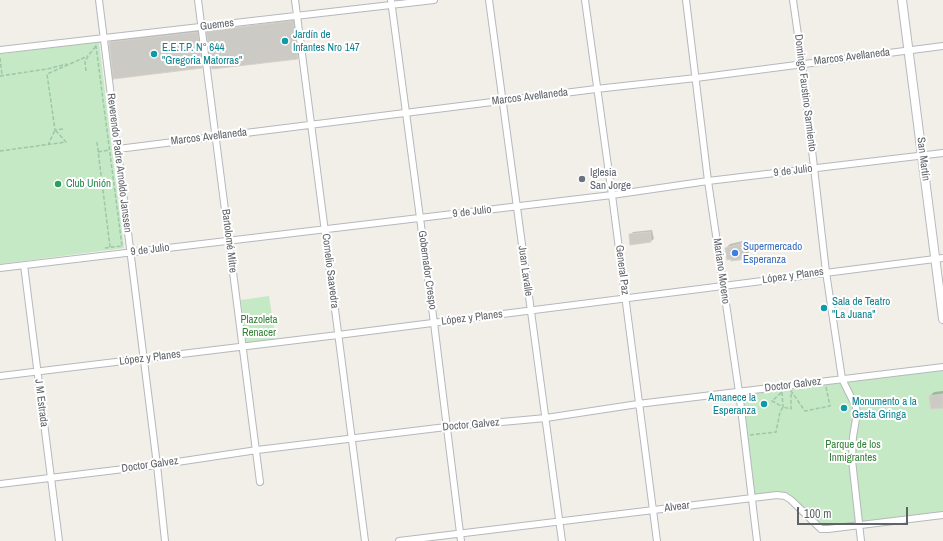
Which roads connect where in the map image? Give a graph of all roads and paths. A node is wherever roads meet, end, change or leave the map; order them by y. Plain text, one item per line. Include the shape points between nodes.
1 (99, 0) edge
2 (198, 0) edge
3 (295, 0) edge
4 (434, 0) edge
5 (489, 0) edge
6 (585, 0) edge
7 (686, 0) edge
8 (793, 0) edge
9 (902, 0) edge
10 (391, 2) edge
11 (297, 16) junction
12 (202, 27) junction
13 (104, 38) junction
14 (89, 46) dead end
15 (96, 46) junction
16 (943, 46) edge
17 (0, 50) edge
18 (908, 50) junction
19 (88, 56) junction
20 (0, 58) edge
21 (71, 63) junction
22 (802, 63) junction
23 (86, 71) dead end
24 (1, 76) edge
25 (696, 78) junction
26 (596, 89) junction
27 (502, 101) junction
28 (406, 113) junction
29 (311, 125) junction
30 (63, 129) dead end
31 (55, 130) junction
32 (216, 136) junction
33 (97, 142) dead end
34 (48, 145) junction
35 (118, 149) junction
36 (110, 150) junction
37 (0, 151) edge
38 (98, 152) junction
39 (943, 153) edge
40 (923, 155) junction
41 (814, 168) junction
42 (708, 181) junction
43 (612, 195) junction
44 (516, 206) junction
45 (420, 218) junction
46 (324, 229) junction
47 (229, 240) junction
48 (122, 246) dead end
49 (110, 247) dead end
50 (130, 252) junction
51 (939, 258) edge
52 (24, 265) junction
53 (0, 268) edge
54 (826, 272) junction
55 (723, 285) junction
56 (625, 298) junction
57 (530, 310) junction
58 (943, 319) edge
59 (434, 323) junction
60 (338, 335) junction
61 (243, 347) junction
62 (144, 359) junction
63 (943, 367) edge
64 (37, 371) junction
65 (0, 376) edge
66 (842, 379) junction
67 (826, 387) dead end
68 (739, 392) junction
69 (638, 404) junction
70 (783, 407) junction
71 (546, 418) junction
72 (446, 427) junction
73 (744, 436) junction
74 (351, 439) junction
75 (257, 450) junction
76 (157, 464) junction
77 (51, 478) junction
78 (260, 482) dead end
79 (0, 484) edge
80 (752, 498) junction
81 (653, 510) junction
82 (943, 515) edge
83 (560, 521) junction
84 (859, 525) junction
85 (460, 534) junction
86 (59, 541) edge
87 (165, 541) edge
88 (365, 541) edge
89 (399, 541) edge
90 (461, 541) edge
91 (562, 541) edge
92 (657, 541) edge
93 (757, 541) edge
94 (861, 541) edge

1 - 13 street, Reverendo Padre Arnoldo Janssen
2 - 12 street, Bartolomé Mitre
3 - 11 street, Cornelio Saavedra
4 - 10 street, Guemes
5 - 27 street, Juan Lavalle
6 - 26 street, General Paz
7 - 25 street, Mariano Moreno
8 - 22 street, Domingo Faustino Sarmiento
9 - 18 main road, San Martín
10 - 11 street, Guemes
10 - 28 street, Gobernador Crespo
11 - 12 street, Guemes
11 - 29 street, Cornelio Saavedra
12 - 13 street, Guemes
12 - 32 street, Bartolomé Mitre
13 - 17 street, Guemes
13 - 35 street, Reverendo Padre Arnoldo Janssen
14 - 15 path
15 - 19 path
15 - 36 path
16 - 18 street, Marcos Avellaneda
18 - 22 street, Marcos Avellaneda
18 - 40 main road, San Martín
19 - 21 path
19 - 23 path via 85,62
20 - 24 path
21 - 24 path
21 - 31 path via 47,74
22 - 25 street, Marcos Avellaneda
22 - 41 street, Domingo Faustino Sarmiento
25 - 26 street, Marcos Avellaneda
25 - 42 street, Mariano Moreno
26 - 27 street, Marcos Avellaneda
26 - 43 street, General Paz
27 - 28 street, Marcos Avellaneda
27 - 44 street, Juan Lavalle
28 - 29 street, Marcos Avellaneda
28 - 45 street, Gobernador Crespo
29 - 32 street, Marcos Avellaneda
29 - 46 street, Cornelio Saavedra
30 - 31 path
31 - 34 path
31 - 34 path via 66,142
32 - 35 street, Marcos Avellaneda
32 - 47 street, Bartolomé Mitre
33 - 38 path
34 - 37 path
35 - 50 street, Reverendo Padre Arnoldo Janssen
36 - 38 path
36 - 48 path
38 - 49 path
39 - 40 street, 9 de Julio
40 - 41 street, 9 de Julio
40 - 51 main road, San Martín
41 - 42 street, 9 de Julio
41 - 54 street, Domingo Faustino Sarmiento
42 - 43 street, 9 de Julio
42 - 55 street, Mariano Moreno
43 - 44 street, 9 de Julio
43 - 56 street, General Paz
44 - 45 street, 9 de Julio
44 - 57 street, Juan Lavalle
45 - 46 street, 9 de Julio
45 - 59 street, Gobernador Crespo
46 - 47 street, 9 de Julio
46 - 60 street, Cornelio Saavedra
47 - 50 street, 9 de Julio
47 - 61 street, Bartolomé Mitre
50 - 52 street, 9 de Julio
50 - 62 street, Reverendo Padre Arnoldo Janssen
51 - 54 street, López y Planes
51 - 58 main road, San Martín
52 - 53 street, 9 de Julio
52 - 64 street, J M Estrada
54 - 55 street, López y Planes
54 - 66 street, Domingo Faustino Sarmiento
55 - 56 street, López y Planes
55 - 68 street, Mariano Moreno
56 - 57 street, López y Planes
56 - 69 street, General Paz
57 - 59 street, López y Planes
57 - 71 street, Juan Lavalle
59 - 60 street, López y Planes
59 - 72 street, Gobernador Crespo
60 - 61 street, López y Planes
60 - 74 street, Cornelio Saavedra
61 - 62 street, López y Planes
61 - 75 street, Bartolomé Mitre
62 - 64 street, López y Planes
62 - 76 street, Reverendo Padre Arnoldo Janssen
63 - 66 street, Doctor Galvez
64 - 65 street, López y Planes
64 - 77 street, J M Estrada
66 - 68 street, Doctor Galvez
66 - 84 street, Domingo Faustino Sarmiento via 857,413 852,460
67 - 70 path via 830,406 806,411 791,391 791,409
68 - 69 street, Doctor Galvez
68 - 73 street, Mariano Moreno
69 - 71 street, Doctor Galvez
69 - 81 street, General Paz
70 - 70 path via 783,400 782,392 772,401
70 - 73 path via 776,432
71 - 72 street, Doctor Galvez
71 - 83 street, Juan Lavalle
72 - 74 street, Doctor Galvez
72 - 85 street, Gobernador Crespo
73 - 80 street, Mariano Moreno
74 - 75 street, Doctor Galvez
74 - 88 street, Cornelio Saavedra
75 - 76 street, Doctor Galvez
75 - 78 street, Bartolomé Mitre
76 - 77 street, Doctor Galvez
76 - 87 street, Reverendo Padre Arnoldo Janssen
77 - 79 street, Doctor Galvez
77 - 86 street, J M Estrada
80 - 81 street, Alvear
80 - 84 street, Alvear via 785,496 821,529
80 - 93 street, Mariano Moreno
81 - 83 street, Alvear
81 - 92 street, General Paz
82 - 84 street, Alvear
83 - 85 street, Alvear
83 - 91 street, Juan Lavalle
84 - 94 street, Domingo Faustino Sarmiento
85 - 89 street, Alvear
85 - 90 street, Gobernador Crespo

